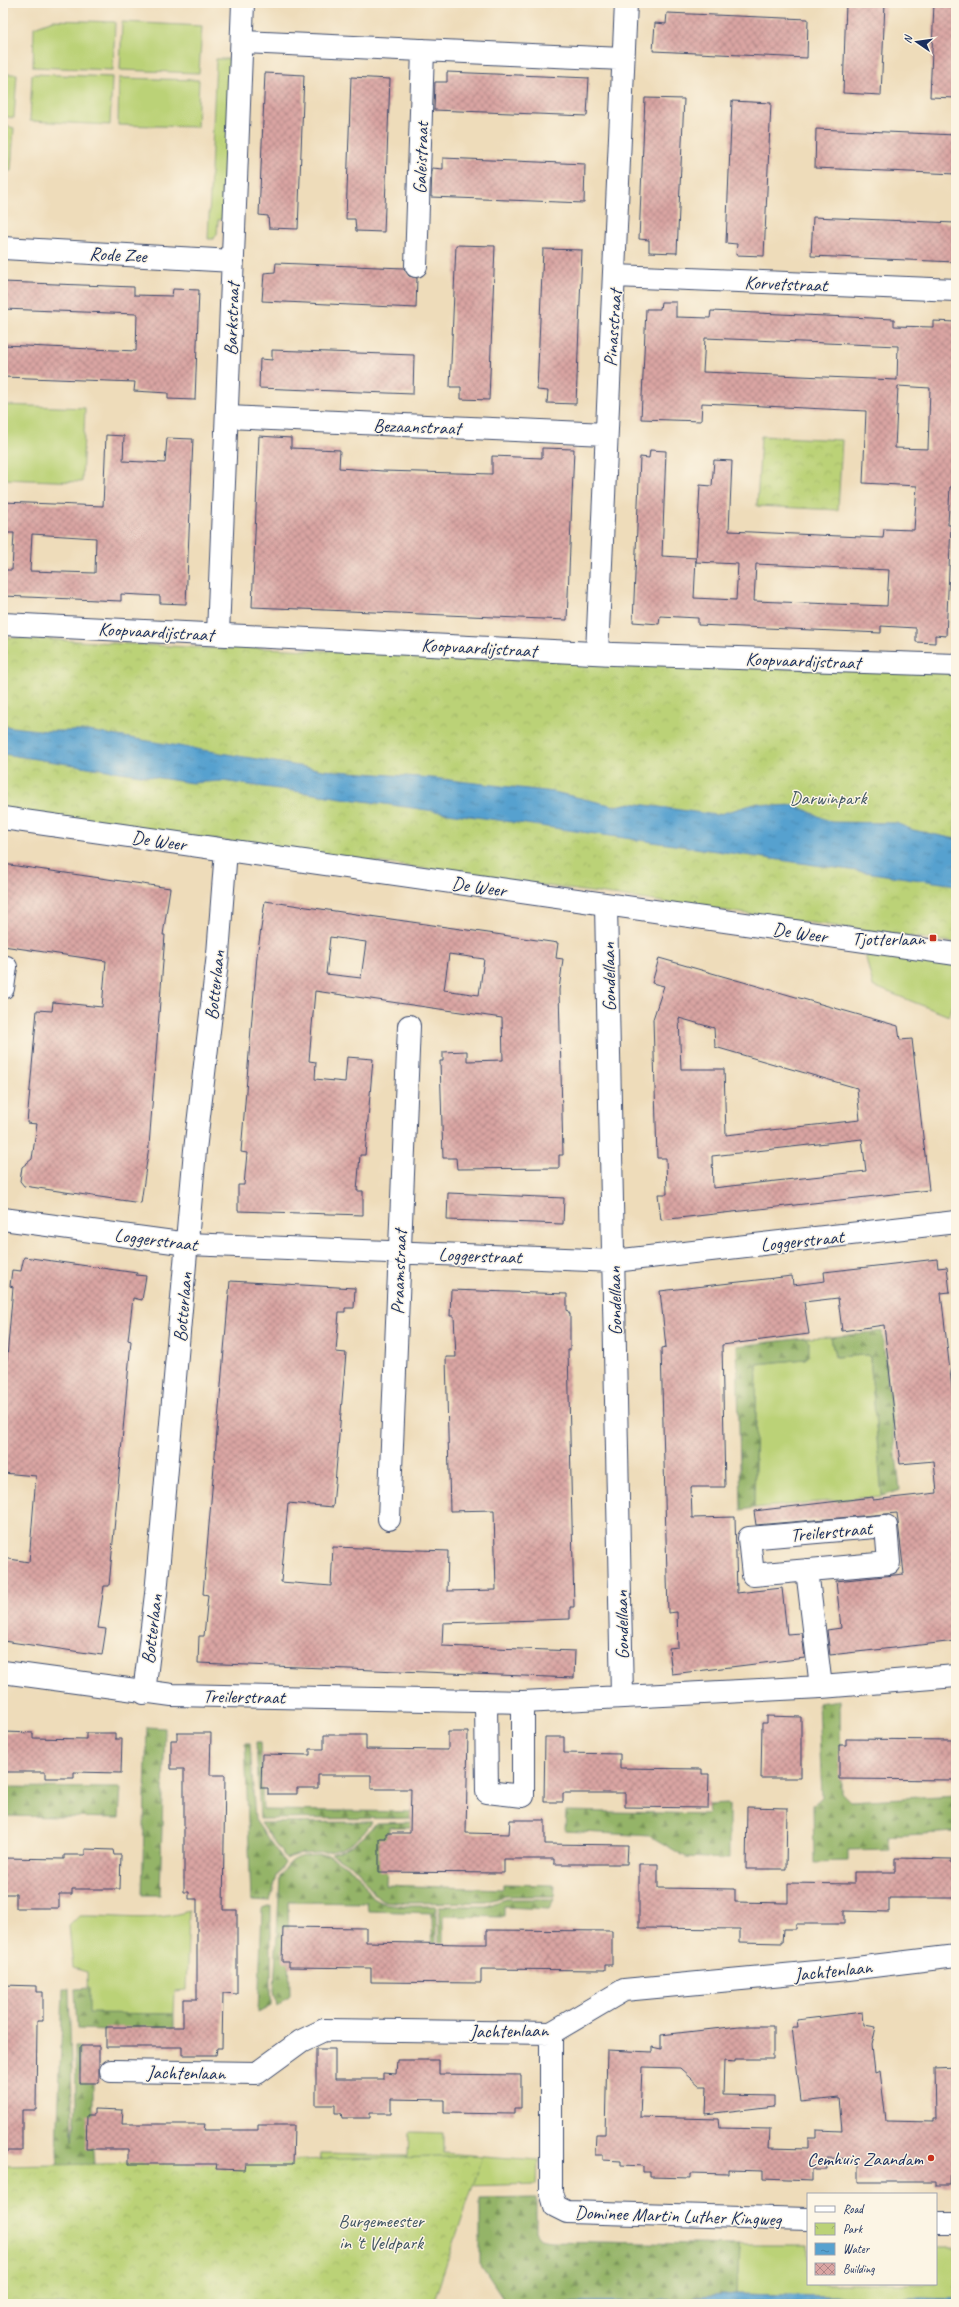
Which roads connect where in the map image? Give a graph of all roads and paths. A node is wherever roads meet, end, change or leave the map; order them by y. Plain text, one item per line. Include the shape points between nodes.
1 (243, 3) edge
2 (626, 3) edge
3 (242, 42) junction
4 (423, 50) junction
5 (623, 59) junction
6 (3, 248) edge
7 (233, 261) junction
8 (416, 266) dead end
9 (615, 276) junction
10 (956, 290) edge
11 (228, 417) junction
12 (606, 434) junction
13 (3, 624) edge
14 (218, 634) junction
15 (597, 653) junction
16 (956, 665) edge
17 (3, 818) edge
18 (226, 850) junction
19 (606, 905) junction
20 (956, 954) edge
21 (6, 967) dead end
22 (3, 988) edge
23 (409, 1026) dead end
24 (3, 1219) edge
25 (956, 1222) edge
26 (188, 1244) junction
27 (398, 1252) junction
28 (614, 1260) junction
29 (389, 1519) dead end
30 (807, 1570) junction
31 (3, 1672) edge
32 (956, 1676) edge
33 (821, 1687) junction
34 (144, 1692) junction
35 (622, 1697) junction
36 (486, 1701) junction
37 (523, 1702) junction
38 (956, 1956) edge
39 (551, 2032) junction
40 (111, 2071) dead end
41 (807, 2219) edge
42 (937, 2223) edge
43 (956, 2224) edge

1 - 3 street, Barkstraat
2 - 5 street, Pinasstraat
3 - 4 street
3 - 7 street, Barkstraat
4 - 5 street
4 - 8 street, Galeistraat
5 - 9 street, Pinasstraat
6 - 7 street, Rode Zee
7 - 11 street, Barkstraat
9 - 10 street, Korvetstraat
9 - 12 street, Pinasstraat
11 - 12 street, Bezaanstraat
11 - 14 street, Barkstraat
12 - 15 street, Pinasstraat
13 - 14 street, Koopvaardijstraat
14 - 15 street, Koopvaardijstraat
15 - 16 street, Koopvaardijstraat
17 - 18 street, De Weer
18 - 19 street, De Weer
18 - 26 street, Botterlaan via 218,954 195,1150
19 - 20 street, De Weer
19 - 28 street, Gondellaan
21 - 22 street
23 - 27 street, Praamstraat
24 - 26 street, Loggerstraat
25 - 28 street, Loggerstraat
26 - 27 street, Loggerstraat
26 - 34 street, Botterlaan via 156,1594
27 - 28 street, Loggerstraat
27 - 29 street, Praamstraat
28 - 35 street, Gondellaan
30 - 30 street, Treilerstraat via 753,1575 749,1538 886,1526 889,1563
30 - 33 street, Treilerstraat
31 - 34 street, Treilerstraat
32 - 33 street, Treilerstraat
33 - 35 street, Treilerstraat
34 - 36 street, Treilerstraat via 172,1695
35 - 37 street, Treilerstraat
36 - 37 street, Treilerstraat
36 - 37 street via 487,1792 523,1796
38 - 39 street, Jachtenlaan via 624,1990
39 - 40 street, Jachtenlaan via 324,2030 301,2041 257,2073
39 - 41 street, Dominee Martin Luther Kingweg via 551,2192 555,2206 567,2212
42 - 43 street

